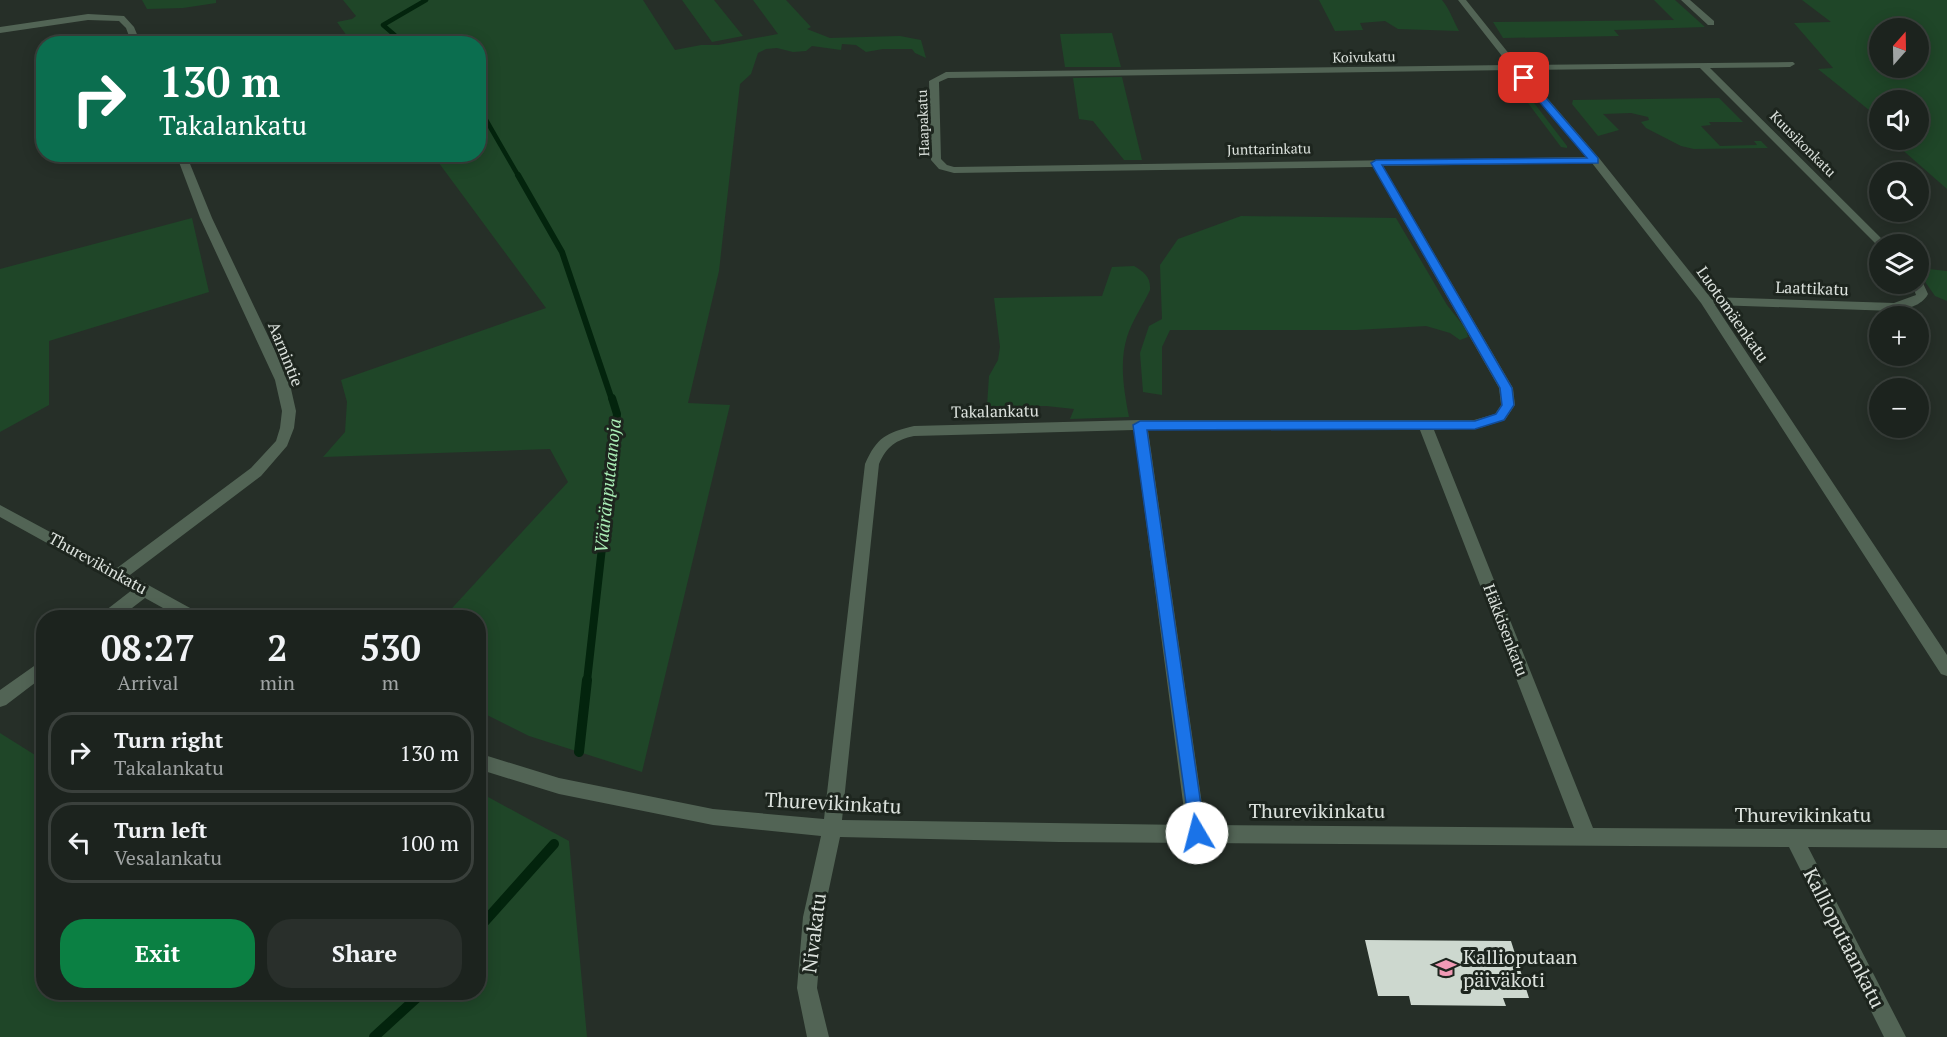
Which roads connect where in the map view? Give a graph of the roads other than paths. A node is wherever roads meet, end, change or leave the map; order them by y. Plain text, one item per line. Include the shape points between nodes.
1 (1462, 0) edge
2 (1685, 0) edge
3 (1711, 23) dead end
4 (0, 30) edge
5 (133, 36) edge
6 (1790, 64) dead end
7 (1703, 66) junction
8 (1517, 69) junction
9 (939, 78) joint
10 (1595, 160) junction
11 (184, 162) edge
12 (1376, 163) junction
13 (943, 167) joint
14 (1872, 234) edge
15 (1922, 294) edge
16 (1706, 301) junction
17 (1140, 425) junction
18 (1425, 425) junction
19 (0, 510) edge
20 (120, 575) junction
21 (145, 589) junction
22 (117, 610) edge
23 (181, 610) edge
24 (1947, 669) edge
25 (36, 672) edge
26 (0, 700) edge
27 (486, 763) edge
28 (832, 828) junction
29 (1197, 833) junction
30 (1586, 835) junction
31 (1794, 838) junction
32 (1947, 839) edge
33 (818, 1037) edge
34 (1895, 1037) edge

1 - 8 street, Luotomäenkatu
2 - 3 street
4 - 5 street via 87,17 121,18
6 - 7 street, Koivukatu
7 - 8 street, Koivukatu
7 - 14 street, Kuusikonkatu
8 - 9 street, Koivukatu
8 - 10 street, Luotomäenkatu
9 - 13 street, Haapakatu via 934,81 936,160
10 - 12 street, Junttarinkatu
10 - 16 street, Luotomäenkatu
11 - 20 street, Aarnintie via 282,380 290,411 282,443 256,472
12 - 13 street, Junttarinkatu via 954,170
12 - 18 street, Takalankatu via 1506,388 1508,405 1500,417 1475,425
15 - 16 street, Laattikatu via 1917,300 1894,307
16 - 24 street, Luotomäenkatu
17 - 18 street, Takalankatu
17 - 28 street, Takalankatu via 914,430 890,436 879,447 872,464
17 - 29 street
18 - 30 street, Häkkisenkatu
19 - 20 street, Thurevikinkatu
20 - 21 street, Thurevikinkatu
21 - 22 street
21 - 23 street, Thurevikinkatu
25 - 26 street
27 - 28 street, Thurevikinkatu via 559,786 702,815
28 - 29 street, Thurevikinkatu
28 - 33 street, Nivakatu via 813,917 807,988
29 - 30 street, Thurevikinkatu
30 - 31 street, Thurevikinkatu
31 - 32 street, Thurevikinkatu
31 - 34 street, Kallioputaankatu

